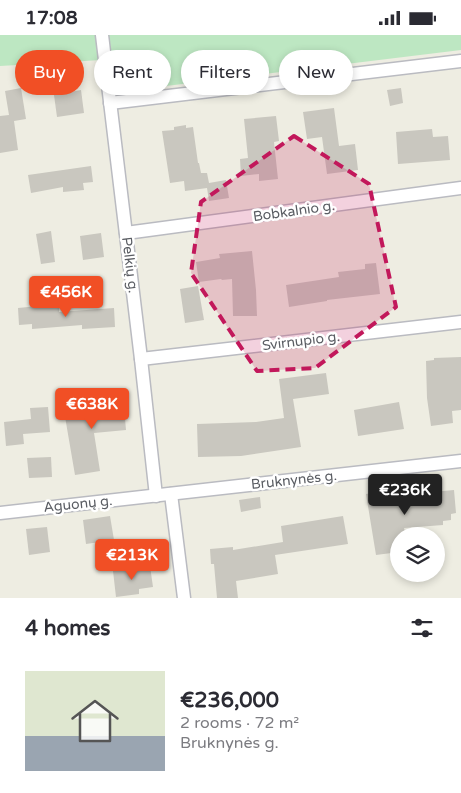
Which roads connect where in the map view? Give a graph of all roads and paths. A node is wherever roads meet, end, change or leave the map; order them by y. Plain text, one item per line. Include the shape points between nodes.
1 (102, 35) edge
2 (461, 61) edge
3 (110, 103) junction
4 (461, 188) edge
5 (126, 233) junction
6 (461, 322) edge
7 (141, 359) junction
8 (461, 461) edge
9 (171, 494) junction
10 (156, 496) junction
11 (0, 513) edge
12 (184, 598) edge

1 - 3 street, Pelkių g.
2 - 3 street
3 - 5 street, Pelkių g.
4 - 5 street, Bobkalnio g.
5 - 7 street, Pelkių g.
6 - 7 street, Svirnupio g.
7 - 10 street, Pelkių g.
8 - 9 street, Bruknynės g.
9 - 10 street, Bruknynės g.
9 - 12 street
10 - 11 street, Aguonų g.

